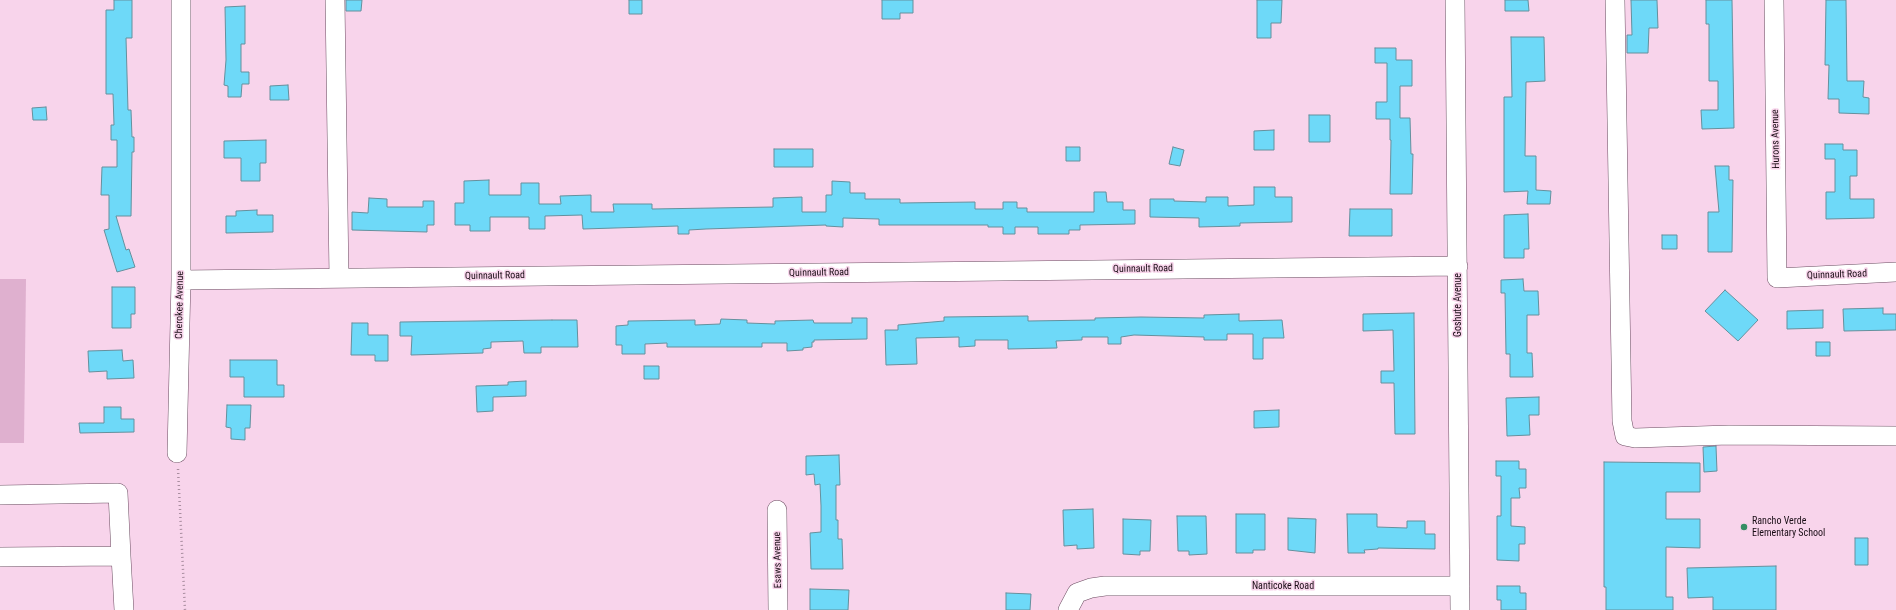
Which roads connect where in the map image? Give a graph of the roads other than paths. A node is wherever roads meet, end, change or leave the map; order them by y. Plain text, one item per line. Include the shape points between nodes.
1 (181, 0) edge
2 (335, 0) edge
3 (1455, 0) edge
4 (1615, 0) edge
5 (1774, 0) edge
6 (1458, 266) junction
7 (1896, 272) edge
8 (339, 278) junction
9 (1777, 278) joint
10 (181, 280) junction
11 (1896, 436) edge
12 (177, 453) road end
13 (0, 495) edge
14 (777, 510) dead end
15 (0, 556) edge
16 (121, 556) junction
17 (1460, 586) junction
18 (124, 610) edge
19 (778, 610) edge
20 (1068, 610) edge
21 (1460, 610) edge

1 - 10 street, Cherokee Avenue
2 - 8 street
3 - 6 street, Goshute Avenue
4 - 11 street via 1622,420 1625,436
5 - 9 street, Hurons Avenue
6 - 8 street, Quinnault Road
6 - 17 street, Goshute Avenue
7 - 9 street, Quinnault Road
8 - 10 street, Quinnault Road
10 - 12 street, Cherokee Avenue
13 - 16 street via 118,493
14 - 19 street, Esaws Avenue
15 - 16 street
16 - 18 street
17 - 20 street, Nanticoke Road via 1105,586 1077,593
17 - 21 street, Goshute Avenue

